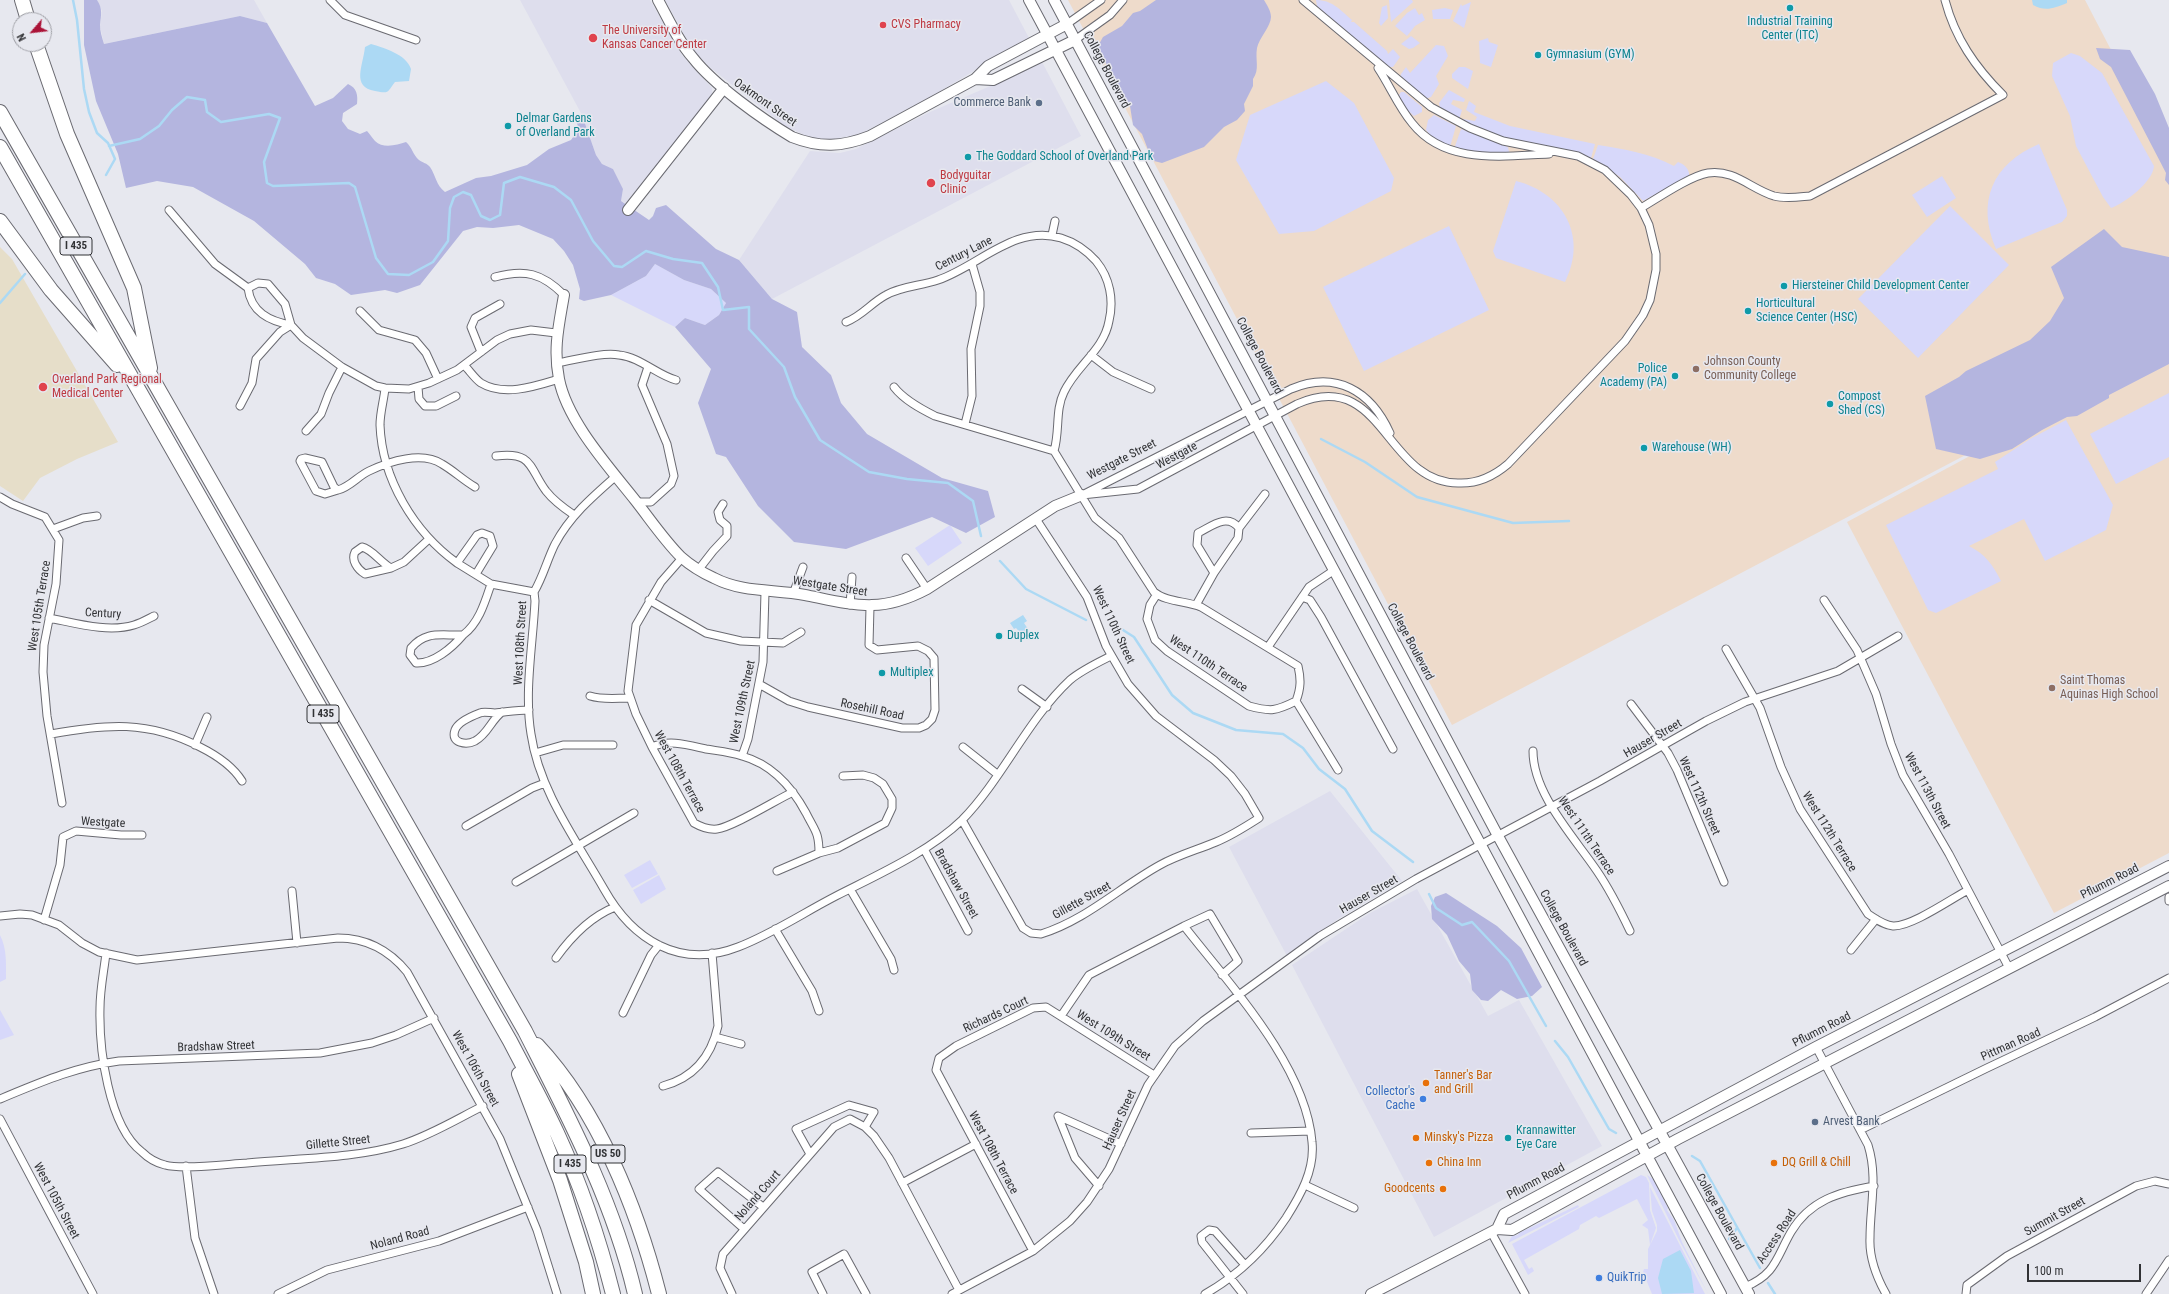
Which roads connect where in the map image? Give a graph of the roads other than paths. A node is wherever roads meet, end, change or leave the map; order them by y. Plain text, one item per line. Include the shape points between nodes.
1 (22, 0) edge
2 (330, 0) edge
3 (658, 0) edge
4 (1029, 0) edge
5 (1054, 0) edge
6 (1101, 0) edge
7 (1123, 0) edge
8 (1303, 0) edge
9 (1945, 0) edge
10 (26, 12) edge
11 (1067, 24) junction
12 (1047, 34) junction
13 (416, 40) dead end
14 (1075, 40) junction
15 (1056, 50) junction
16 (39, 52) edge
17 (1371, 58) junction
18 (975, 79) junction
19 (724, 88) junction
20 (0, 112) edge
21 (0, 147) edge
22 (1564, 153) junction
23 (1641, 208) junction
24 (168, 210) dead end
25 (628, 210) dead end
26 (0, 221) edge
27 (1055, 221) dead end
28 (1052, 235) junction
29 (972, 264) junction
30 (495, 277) dead end
31 (248, 288) junction
32 (564, 295) joint
33 (500, 304) dead end
34 (360, 311) dead end
35 (846, 322) dead end
36 (291, 325) junction
37 (556, 333) junction
38 (481, 352) junction
39 (1091, 355) junction
40 (557, 363) junction
41 (464, 365) junction
42 (342, 367) junction
43 (648, 367) junction
44 (438, 379) junction
45 (559, 379) junction
46 (153, 380) junction
47 (676, 380) dead end
48 (136, 386) junction
49 (418, 387) junction
50 (385, 388) junction
51 (894, 388) dead end
52 (1151, 389) dead end
53 (456, 396) dead end
54 (1268, 400) junction
55 (240, 406) dead end
56 (1248, 411) junction
57 (1276, 415) junction
58 (965, 424) junction
59 (1256, 426) junction
60 (306, 431) dead end
61 (1394, 442) junction
62 (1054, 451) junction
63 (496, 456) dead end
64 (388, 464) junction
65 (616, 476) junction
66 (475, 487) dead end
67 (338, 490) junction
68 (1265, 494) dead end
69 (1082, 495) junction
70 (0, 497) edge
71 (636, 502) junction
72 (723, 504) dead end
73 (574, 515) junction
74 (97, 516) dead end
75 (1036, 519) junction
76 (1239, 528) junction
77 (53, 529) junction
78 (429, 539) junction
79 (682, 558) junction
80 (906, 558) dead end
81 (457, 563) junction
82 (803, 567) dead end
83 (391, 568) junction
84 (699, 569) junction
85 (1333, 572) junction
86 (476, 574) junction
87 (1214, 574) junction
88 (852, 576) dead end
89 (492, 584) junction
90 (927, 589) junction
91 (534, 592) junction
92 (765, 592) junction
93 (793, 594) junction
94 (1157, 594) junction
95 (1302, 597) junction
96 (649, 600) junction
97 (1824, 600) dead end
98 (850, 605) junction
99 (1196, 605) junction
100 (870, 607) junction
101 (154, 616) dead end
102 (49, 618) junction
103 (801, 632) dead end
104 (463, 635) junction
105 (1898, 636) dead end
106 (765, 643) junction
107 (1268, 647) junction
108 (1726, 649) dead end
109 (1111, 656) junction
110 (1861, 658) junction
111 (759, 684) junction
112 (1022, 689) dead end
113 (590, 696) dead end
114 (630, 698) junction
115 (1755, 699) junction
116 (1296, 701) junction
117 (1631, 704) dead end
118 (1046, 707) junction
119 (529, 710) junction
120 (502, 712) junction
121 (207, 717) dead end
122 (51, 734) junction
123 (195, 744) junction
124 (613, 745) dead end
125 (1663, 746) junction
126 (652, 747) junction
127 (963, 747) dead end
128 (1393, 749) dead end
129 (1533, 751) dead end
130 (535, 753) junction
131 (742, 756) junction
132 (1338, 770) dead end
133 (997, 774) junction
134 (843, 776) dead end
135 (242, 780) dead end
136 (545, 783) junction
137 (793, 792) junction
138 (62, 803) dead end
139 (1553, 807) junction
140 (634, 813) dead end
141 (1259, 818) joint
142 (962, 820) junction
143 (466, 826) dead end
144 (142, 835) dead end
145 (1498, 836) junction
146 (579, 845) junction
147 (1480, 846) junction
148 (924, 849) junction
149 (818, 853) junction
150 (2169, 866) edge
151 (776, 871) dead end
152 (516, 882) dead end
153 (1724, 882) dead end
154 (2169, 886) edge
155 (850, 889) junction
156 (1968, 890) junction
157 (292, 891) dead end
158 (2169, 897) edge
159 (2169, 901) edge
160 (615, 907) junction
161 (0, 916) edge
162 (1876, 919) junction
163 (44, 920) junction
164 (1184, 926) junction
165 (775, 929) junction
166 (968, 931) dead end
167 (1630, 931) dead end
168 (751, 941) joint
169 (297, 943) junction
170 (659, 945) junction
171 (1851, 950) dead end
172 (2001, 952) junction
173 (106, 953) junction
174 (712, 953) junction
175 (556, 958) dead end
176 (2009, 968) junction
177 (894, 970) dead end
178 (1222, 976) junction
179 (2169, 978) edge
180 (1239, 997) junction
181 (819, 1011) dead end
182 (622, 1013) dead end
183 (1061, 1016) junction
184 (434, 1018) junction
185 (525, 1031) junction
186 (715, 1037) junction
187 (510, 1041) junction
188 (741, 1044) dead end
189 (1816, 1047) junction
190 (105, 1063) junction
191 (1825, 1063) junction
192 (937, 1066) joint
193 (1154, 1075) junction
194 (663, 1086) dead end
195 (0, 1099) edge
196 (483, 1106) junction
197 (0, 1118) edge
198 (865, 1127) junction
199 (1659, 1130) junction
200 (1860, 1130) junction
201 (1310, 1131) junction
202 (1251, 1133) dead end
203 (1638, 1141) junction
204 (976, 1144) junction
205 (1121, 1144) junction
206 (1667, 1145) junction
207 (810, 1154) junction
208 (1647, 1156) junction
209 (186, 1166) junction
210 (902, 1183) junction
211 (2169, 1184) edge
212 (1099, 1186) junction
213 (1305, 1186) junction
214 (1874, 1186) junction
215 (528, 1207) junction
216 (763, 1208) junction
217 (1354, 1208) dead end
218 (744, 1229) junction
219 (1494, 1230) junction
220 (1032, 1251) junction
221 (2169, 1260) edge
222 (1245, 1265) junction
223 (1231, 1278) junction
224 (960, 1290) junction
225 (1747, 1291) edge
226 (93, 1294) edge
227 (214, 1294) edge
228 (278, 1294) edge
229 (557, 1294) edge
230 (593, 1294) edge
231 (613, 1294) edge
232 (635, 1294) edge
233 (659, 1294) edge
234 (732, 1294) edge
235 (823, 1294) edge
236 (866, 1294) edge
237 (952, 1294) edge
238 (1204, 1294) edge
239 (1243, 1294) edge
240 (1371, 1294) edge
241 (1525, 1294) edge
242 (1721, 1294) edge
243 (1886, 1294) edge
244 (1966, 1294) edge
245 (2146, 1294) edge

1 - 10 highway
2 - 13 street via 345,15
3 - 19 main road via 693,59
4 - 12 main road
5 - 11 main road, College Boulevard
6 - 11 street
7 - 14 street via 1110,15
8 - 17 street
9 - 23 street via 1954,27 1971,60 2003,95 1810,196 1774,196 1732,175 1708,173 1697,176
11 - 12 main road, Oakmont Street
11 - 14 main road, College Boulevard
12 - 15 main road
12 - 18 main road, Oakmont Street via 988,66
14 - 15 main road, Oakmont Street
14 - 54 main road, College Boulevard
15 - 18 main road, Oakmont Street via 993,80
15 - 56 main road
16 - 46 highway via 67,134 134,288
17 - 22 street via 1425,104 1470,128 1522,146
17 - 22 street via 1412,123 1444,147 1458,153 1491,157
18 - 19 main road, Oakmont Street via 870,136 852,143 828,146 792,137
19 - 25 main road, Oakmont Street
20 - 46 highway, I 435
21 - 48 highway, I 435
22 - 23 street via 1578,156 1605,170 1620,182
23 - 61 street via 1649,226 1656,254 1654,284 1643,315 1625,341 1508,464 1489,477 1477,481 1452,483 1436,480 1413,466
24 - 31 street via 215,264
26 - 48 highway via 51,290
27 - 28 street
28 - 29 street, Century Lane via 1041,234 1021,238
28 - 39 street, Century Lane via 1069,240 1091,256 1103,271 1107,282 1111,303 1109,321 1102,340
29 - 35 street, Century Lane via 939,280 891,293 858,317
29 - 58 street via 980,292 980,306 971,350 972,396
30 - 32 street, Westgate Street via 519,272 530,273 555,286
31 - 36 street via 250,300 257,310 269,320
31 - 36 street via 258,283 268,284 285,304
32 - 37 main road, Westgate Street
33 - 38 street via 474,318 471,327
34 - 44 street via 379,330 415,340 426,353
36 - 42 street via 321,353
36 - 55 street via 280,332 261,352 254,368 252,383
37 - 38 street via 531,330 517,332 497,340
37 - 40 main road, Westgate Street
38 - 41 street
39 - 52 street via 1113,372
39 - 62 street, Century Lane via 1063,394
40 - 43 street via 620,355
40 - 45 main road, Westgate Street
41 - 44 street
41 - 45 street via 481,383 503,390
42 - 50 street via 376,386
42 - 60 street via 321,414
43 - 47 street
43 - 71 street via 642,385 667,444 674,476 671,484 651,502
44 - 49 street
45 - 65 main road, Westgate Street via 565,400 579,426
46 - 185 highway, I 435
48 - 187 highway, I 435
49 - 50 street via 401,390
49 - 53 street via 419,399 425,406 436,406
50 - 64 street via 380,424
51 - 58 street via 923,410
54 - 56 street, Westgate Street
54 - 57 main road, College Boulevard
54 - 61 street, Westgate Street via 1291,388 1313,382 1348,387 1359,392 1373,404 1384,419
56 - 59 main road
56 - 69 street, Westgate Street
57 - 59 street, Westgate
57 - 61 street, Westgate via 1307,399 1338,397 1351,400 1366,409
57 - 145 main road, College Boulevard
58 - 62 street
59 - 69 street, Westgate via 1138,489
59 - 85 main road
62 - 69 street
63 - 73 street via 508,454 526,460 533,466 547,492
64 - 66 street via 416,458 433,459
64 - 67 street via 369,471
64 - 78 street via 405,506
65 - 71 main road, Westgate Street
65 - 73 street, West 108th Street
67 - 67 street via 322,462 305,458 300,461 316,491 325,494
68 - 76 street
69 - 75 main road, Westgate Street via 1055,506
69 - 94 street via 1095,518 1118,538 1147,584
70 - 77 street via 45,517
71 - 79 main road, Westgate Street
72 - 84 street via 718,512 720,520 727,526 727,536
73 - 91 street, West 108th Street via 555,544
74 - 77 street via 83,518
75 - 90 main road, Westgate Street
75 - 109 street, West 110th Street via 1088,596
76 - 87 street via 1238,538
76 - 87 street via 1234,521 1227,520 1198,533 1197,545
77 - 102 street, West 105th Terrace via 59,540 59,552
78 - 81 street
78 - 83 street via 404,562
79 - 84 main road, Westgate Street
79 - 96 street, West 108th Terrace
80 - 90 street
81 - 86 street
81 - 86 street via 474,537 486,533 493,540 493,546
82 - 93 street
83 - 83 street via 366,548 362,547 355,552 354,560 365,574
84 - 92 main road, Westgate Street via 724,583
85 - 95 street via 1309,588
85 - 147 main road
86 - 89 street
87 - 99 street
88 - 98 street
89 - 91 street
89 - 104 street via 478,617
90 - 100 main road, Westgate Street via 895,603
91 - 119 street, West 108th Street via 536,601
92 - 93 main road, Westgate Street
92 - 106 street, West 109th Street
93 - 98 main road, Westgate Street
94 - 99 street
94 - 116 street, West 110th Terrace via 1150,605 1148,620 1155,640 1167,651 1249,706 1278,710
95 - 107 street
95 - 128 street via 1310,600 1321,617
96 - 106 street via 706,632 741,641
96 - 114 street, West 108th Terrace via 633,634 628,684
97 - 110 street, West 113th Street
98 - 100 main road, Westgate Street
99 - 107 street
100 - 111 street, Rosehill Road via 869,645 877,650 918,646 934,658 935,710 926,726 902,728 808,707 789,701
101 - 102 street, Century via 134,625 115,627
102 - 122 street, West 105th Terrace via 43,672
103 - 106 street via 783,643
104 - 104 street via 431,634 423,637 411,648 410,655 416,663 428,661 449,649
105 - 110 street, Hauser Street
106 - 111 street, West 109th Street
107 - 116 street via 1298,666 1300,690
108 - 115 street, West 112th Terrace
109 - 118 street, Bradshaw Street via 1082,671
109 - 141 street, West 110th Street via 1142,702 1231,776
110 - 115 street, Hauser Street via 1831,674
110 - 156 street, West 113th Street via 1903,775
111 - 131 street, West 109th Street
112 - 118 street
113 - 114 street via 601,700 610,697
114 - 126 street, West 108th Terrace
115 - 125 street, Hauser Street via 1706,721
115 - 162 street, West 112th Terrace via 1781,768 1800,809 1868,914
116 - 132 street
117 - 125 street, West 112th Street
118 - 133 street, Bradshaw Street
119 - 120 street
119 - 130 street, West 108th Street
120 - 120 street via 496,716 483,736 463,744 458,742 455,731 469,718 482,712
121 - 123 street
122 - 123 street via 96,726 140,727 177,736
122 - 138 street, West 105th Terrace
123 - 135 street via 230,766
124 - 130 street via 563,746
125 - 139 street, Hauser Street
125 - 153 street, West 112th Street via 1680,776
126 - 131 street via 672,742
126 - 137 street, West 108th Terrace via 694,823 702,828 718,829 731,824
127 - 133 street
129 - 139 street, West 111th Terrace via 1536,774
130 - 136 street, West 108th Street
131 - 137 street, West 109th Street via 754,760 780,777
133 - 142 street, Bradshaw Street
134 - 149 street via 863,775 883,784 892,799 890,816 885,824 868,834 838,848
136 - 143 street
136 - 146 street, West 108th Street
137 - 149 street, West 109th Street via 819,837
139 - 145 street, Hauser Street
139 - 167 street, West 111th Terrace via 1609,890
140 - 146 street
141 - 142 street, Gillette Street via 1216,842 1161,864 1136,878 1102,904 1042,934 1031,933 1023,928
142 - 148 street, Bradshaw Street
144 - 163 street, Westgate via 76,831 63,837 60,865
145 - 147 street, Hauser Street
145 - 199 main road, College Boulevard
146 - 152 street
146 - 160 street, West 108th Street
147 - 180 street, Hauser Street via 1416,879 1320,936
147 - 203 main road
148 - 155 street, Bradshaw Street
148 - 166 street, Bradshaw Street
149 - 151 street
150 - 172 main road, Pflumm Road
154 - 176 main road
155 - 165 street, Bradshaw Street
155 - 177 street via 891,959
156 - 162 street via 1906,924 1893,926
156 - 172 street, West 113th Street
157 - 169 street
158 - 159 street
160 - 170 street, West 108th Street via 637,932
160 - 175 street via 582,928 568,941
161 - 163 street via 32,915
162 - 171 street
163 - 173 street via 59,925 90,948
164 - 178 street
164 - 178 street via 1210,914 1238,961
164 - 183 street via 1089,975
165 - 168 street, Bradshaw Street
165 - 181 street via 812,991
168 - 174 street, West 108th Street via 726,951
169 - 173 street, West 106th Street via 137,960
169 - 184 street, West 106th Street via 346,938 361,940 380,948 394,957 407,972
170 - 174 street, West 108th Street via 684,953
170 - 182 street via 651,955
172 - 176 street, West 113th Street
172 - 189 main road, Pflumm Road
173 - 190 street via 100,1009
174 - 186 street via 718,1026
176 - 191 main road
178 - 180 street
179 - 200 street, Pittman Road via 2039,1045
180 - 193 street, Hauser Street via 1193,1029 1175,1046
180 - 201 street via 1287,1067 1302,1098 1309,1118
183 - 192 street, Richards Court via 1046,1007 1032,1008 956,1046 939,1058
183 - 193 street, West 109th Street
184 - 190 street, Bradshaw Street via 372,1043 326,1053
184 - 196 street, West 106th Street
185 - 232 highway, I 435 via 580,1138 600,1185
185 - 233 highway, US 50 via 554,1064 597,1131 636,1222
186 - 188 street
186 - 194 street via 707,1055 694,1071 679,1081
187 - 230 highway via 521,1083 560,1180 586,1262
187 - 231 highway, I 435 via 557,1133 574,1173 604,1257
189 - 191 street
189 - 199 main road, Pflumm Road
190 - 195 street, Bradshaw Street via 78,1068
190 - 209 street via 118,1116 132,1143 154,1161 166,1166
191 - 200 street
191 - 206 main road
192 - 204 street, West 108th Terrace via 936,1070
193 - 205 street, Hauser Street
196 - 209 street, Gillette Street via 433,1132 382,1149 214,1166
196 - 215 street, West 106th Street via 510,1160
197 - 226 street, West 105th Street
198 - 207 street, Noland Court via 850,1119 834,1127
198 - 207 street via 874,1112 849,1104 796,1129
198 - 210 street, Noland Court via 889,1158
199 - 203 main road, Pflumm Road
199 - 206 main road, College Boulevard
200 - 214 street via 1873,1160
201 - 202 street
201 - 213 street via 1312,1154
203 - 208 main road
203 - 219 main road, Pflumm Road via 1504,1214
204 - 210 street
204 - 220 street, West 108th Terrace
205 - 212 street, Hauser Street
205 - 212 street via 1058,1116 1075,1158
206 - 208 main road
206 - 225 main road, College Boulevard
207 - 216 street, Noland Court
208 - 219 main road via 1512,1230
208 - 242 main road
209 - 227 street via 195,1238
210 - 224 street, Noland Court
211 - 244 street, Summit Street via 2145,1182 2117,1196 2007,1256 1968,1285
212 - 220 street, Hauser Street via 1070,1221
213 - 217 street
213 - 222 street via 1281,1226
214 - 225 street, Access Road via 1845,1191 1828,1197 1815,1206 1794,1227 1776,1263
214 - 243 street via 1871,1256 1875,1273
215 - 228 street, Noland Road via 439,1241 327,1270
215 - 229 street, West 106th Street
216 - 218 street, Noland Court
216 - 218 street via 718,1172 699,1189
218 - 234 street, Noland Court via 723,1254 720,1268
219 - 240 main road
219 - 241 street
220 - 224 street, Hauser Street
221 - 245 street
222 - 223 street
222 - 223 street via 1215,1231 1204,1232 1201,1236 1202,1242
223 - 238 street
223 - 239 street
224 - 237 street, Hauser Street
235 - 236 street via 812,1272 844,1254

